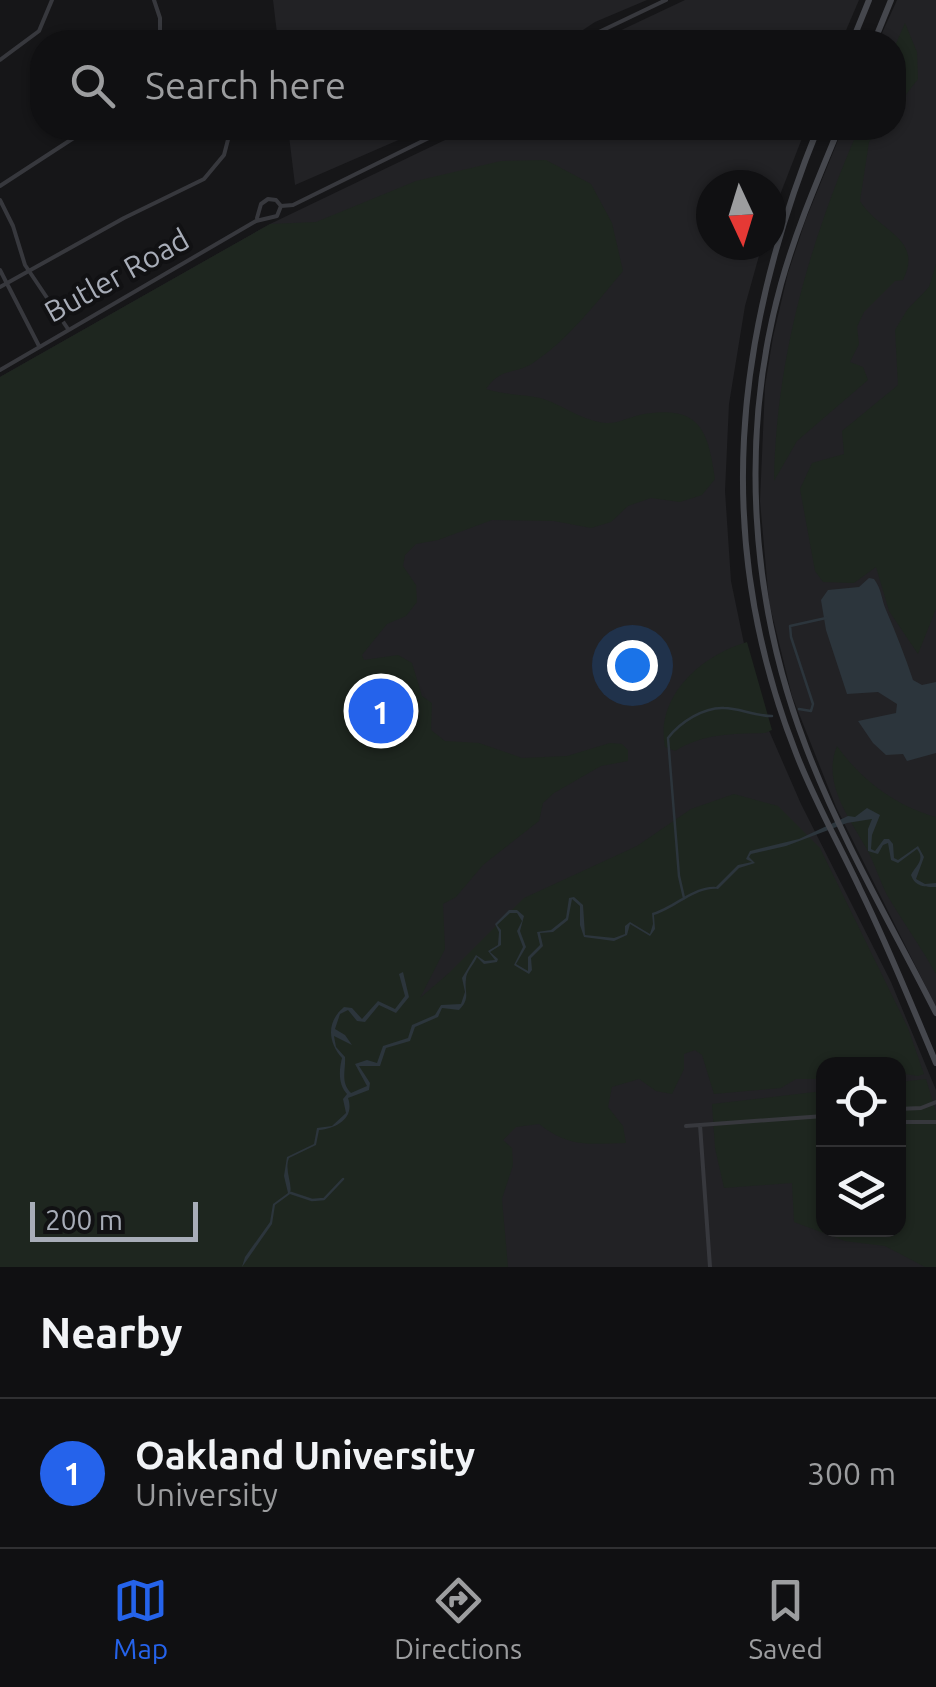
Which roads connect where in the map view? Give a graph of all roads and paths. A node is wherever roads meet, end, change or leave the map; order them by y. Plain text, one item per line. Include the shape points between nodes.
1 (52, 0) edge
2 (154, 0) edge
3 (666, 0) edge
4 (870, 0) edge
5 (891, 0) edge
6 (886, 14) junction
7 (38, 30) edge
8 (160, 30) edge
9 (603, 30) edge
10 (857, 30) edge
11 (879, 30) edge
12 (30, 37) edge
13 (0, 60) edge
14 (71, 140) edge
15 (228, 140) edge
16 (425, 140) edge
17 (813, 140) edge
18 (834, 140) edge
19 (0, 186) edge
20 (0, 200) edge
21 (281, 206) junction
22 (256, 220) junction
23 (0, 270) edge
24 (29, 271) junction
25 (8, 283) junction
26 (0, 288) edge
27 (68, 329) junction
28 (39, 346) junction
29 (0, 370) edge
30 (936, 1014) edge
31 (918, 1018) junction
32 (936, 1062) edge
33 (936, 1102) edge
34 (906, 1109) edge
35 (816, 1117) edge
36 (906, 1122) edge
37 (936, 1122) edge
38 (700, 1125) junction
39 (686, 1126) dead end
40 (710, 1267) edge

1 - 7 street
2 - 8 street
3 - 9 street
4 - 6 main road
4 - 10 main road
5 - 6 main road
6 - 11 main road
12 - 13 street
14 - 19 street
15 - 24 street via 204,179
16 - 21 street, Butler Road
17 - 31 main road via 784,216 752,355 743,463 748,550 762,640 788,733
18 - 30 main road via 775,310 760,392 762,577 797,722
20 - 24 street
21 - 22 street, Butler Road via 277,216
21 - 22 street, Butler Road via 264,201
22 - 27 street, Butler Road
23 - 25 street
24 - 25 street
24 - 27 street
25 - 26 street
25 - 28 street
27 - 28 street, Butler Road
28 - 29 street, Butler Road
30 - 31 main road
31 - 32 main road
33 - 34 street
35 - 38 street
36 - 37 street
38 - 39 street
38 - 40 street

